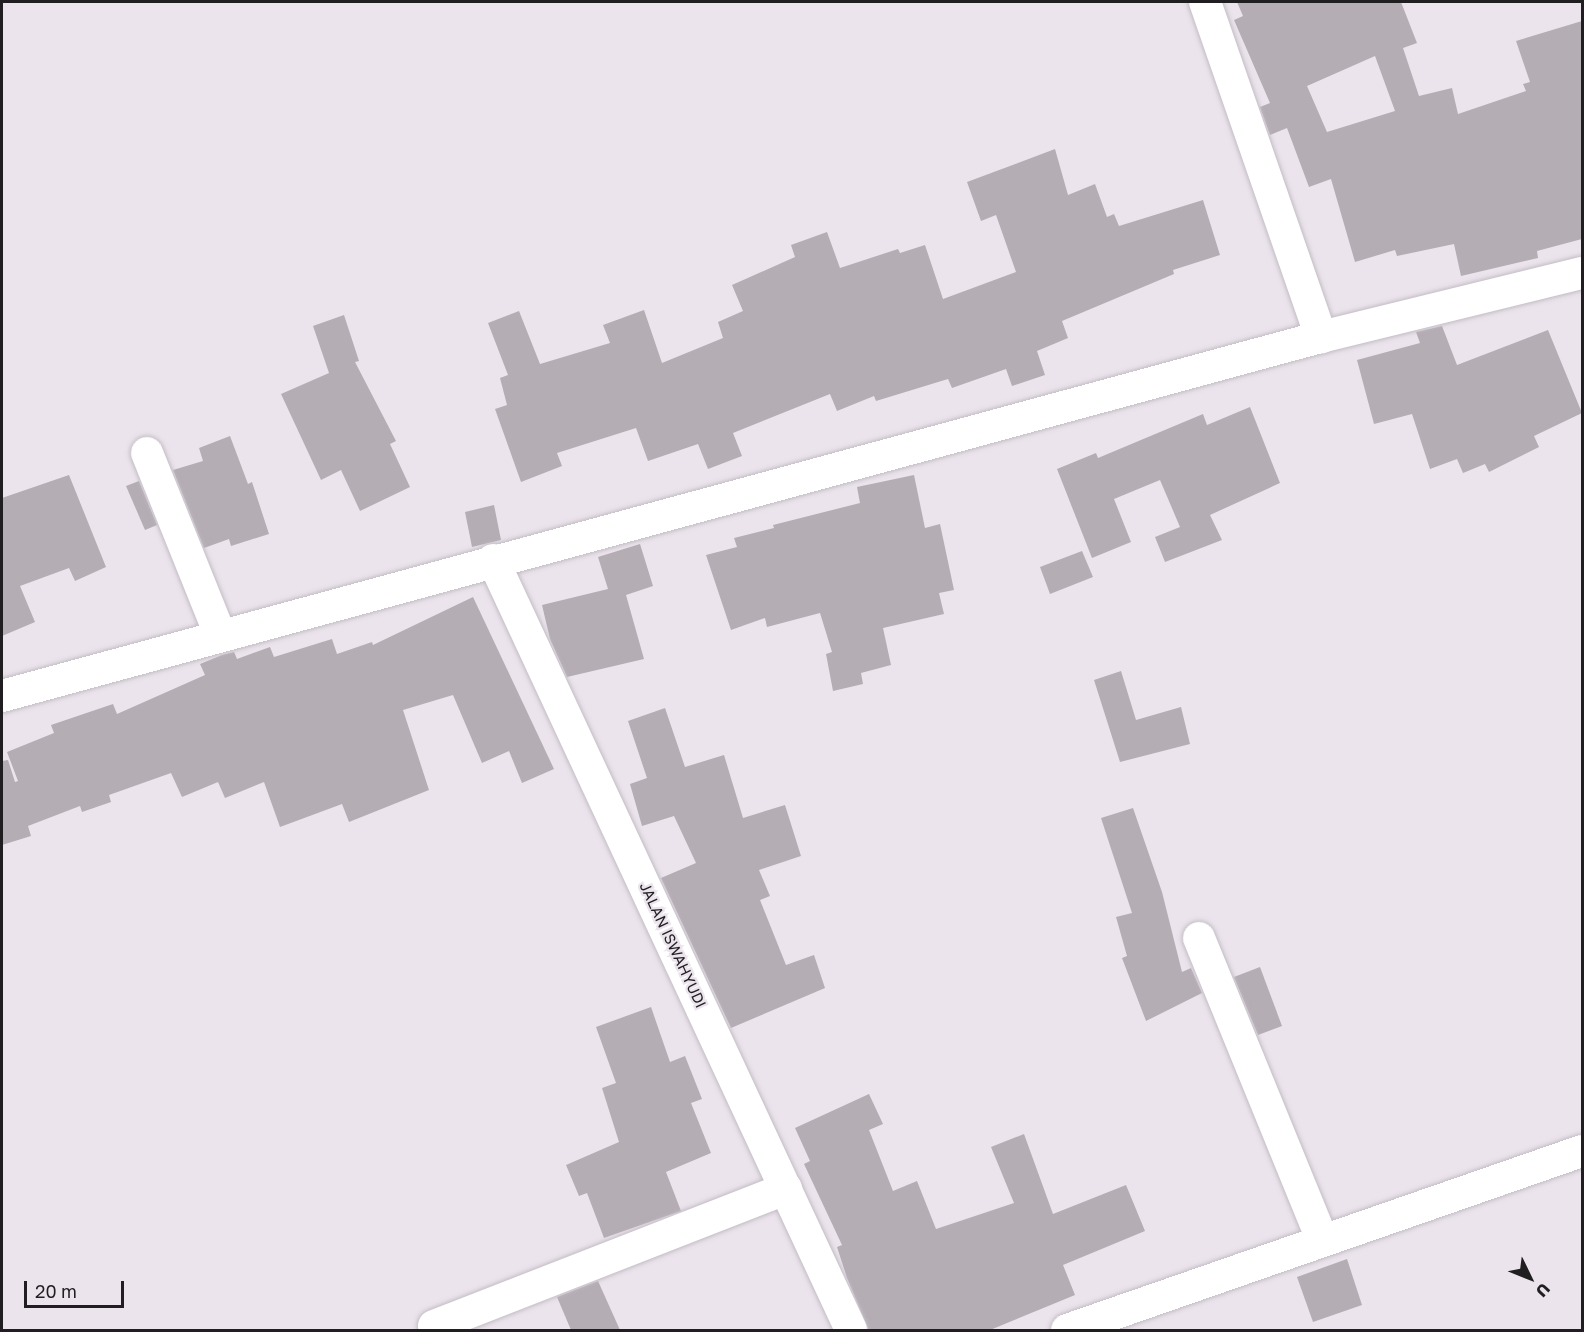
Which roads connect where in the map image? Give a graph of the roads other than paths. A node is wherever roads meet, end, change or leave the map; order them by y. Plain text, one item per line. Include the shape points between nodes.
1 (1205, 2) edge
2 (1582, 273) edge
3 (1321, 337) junction
4 (147, 453) dead end
5 (494, 560) junction
6 (220, 635) junction
7 (2, 696) edge
8 (1199, 938) dead end
9 (1582, 1151) edge
10 (786, 1189) junction
11 (1322, 1240) junction
12 (434, 1326) dead end
13 (851, 1330) edge
14 (1067, 1330) edge

1 - 3 street
2 - 3 street
3 - 5 street
4 - 6 street
5 - 6 street
5 - 10 street, JALAN ISWAHYUDI
6 - 7 street
8 - 11 street
9 - 11 street
10 - 12 street
10 - 13 street, JALAN ISWAHYUDI
11 - 14 street

